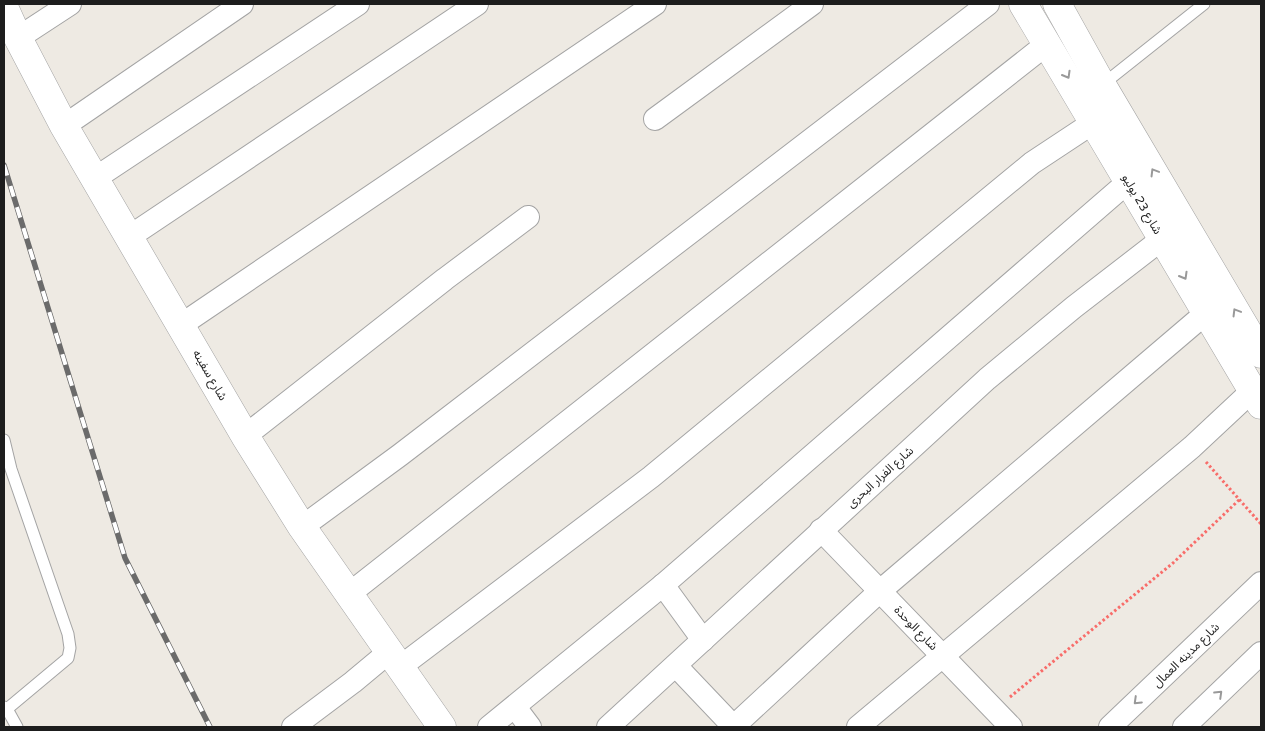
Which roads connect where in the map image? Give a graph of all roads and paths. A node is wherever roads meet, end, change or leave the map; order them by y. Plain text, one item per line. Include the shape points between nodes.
1 (70, 4) edge
2 (242, 4) edge
3 (358, 4) edge
4 (477, 4) edge
5 (655, 4) edge
6 (812, 4) edge
7 (988, 4) edge
8 (1023, 4) edge
9 (1056, 4) edge
10 (1204, 4) edge
11 (4, 7) edge
12 (18, 38) junction
13 (1048, 43) junction
14 (1102, 85) junction
15 (655, 120) dead end
16 (1094, 122) junction
17 (64, 126) junction
18 (94, 179) junction
19 (1129, 181) junction
20 (528, 217) dead end
21 (129, 237) junction
22 (1162, 239) junction
23 (1206, 313) junction
24 (181, 325) junction
25 (1261, 354) edge
26 (1257, 397) edge
27 (245, 436) junction
28 (4, 440) edge
29 (1192, 447) junction
30 (7, 470) edge
31 (1240, 499) junction
32 (1261, 524) edge
33 (302, 527) junction
34 (821, 530) junction
35 (1261, 583) edge
36 (663, 585) junction
37 (880, 591) junction
38 (349, 594) junction
39 (703, 640) junction
40 (1261, 653) edge
41 (943, 656) junction
42 (395, 660) junction
43 (676, 666) junction
44 (515, 707) junction
45 (5, 708) edge
46 (1004, 722) edge
47 (17, 727) edge
48 (293, 727) edge
49 (442, 727) edge
50 (489, 727) edge
51 (530, 727) edge
52 (608, 727) edge
53 (733, 727) edge
54 (858, 727) edge
55 (1110, 727) edge
56 (1184, 727) edge

1 - 12 street
2 - 17 street
3 - 18 street
4 - 21 street
5 - 24 street
6 - 15 street
7 - 33 street
8 - 13 street, شارع 23 يوليو
9 - 14 street, شارع 23 يوليو
10 - 14 lane
11 - 12 street, شارع سفينه
12 - 17 street, شارع سفينه
13 -> 16 street, شارع 23 يوليو
13 - 38 street
25 -> 14 street, شارع 23 يوليو
16 - 19 street, شارع 23 يوليو
16 - 42 street via 1032,163 651,477
17 - 18 street, شارع سفينه
18 - 21 street, شارع سفينه
19 - 22 street, شارع 23 يوليو
19 - 36 street
20 - 27 street
21 - 24 street, شارع سفينه
22 -> 23 street, شارع 23 يوليو
22 - 34 street, شارع الفرار البحرى via 987,379
23 - 26 street, شارع 23 يوليو
23 - 37 street
24 - 27 street, شارع سفينه
26 - 29 street
27 - 33 street, شارع سفينه
28 - 30 lane
29 - 31 path
29 - 41 street
30 - 45 lane via 68,634 70,648 68,658
31 - 32 path
31 - 46 path
33 - 38 street, شارع سفينه
34 - 37 street, شارع الوحدة
34 - 39 street, شارع الفرار البحرى
35 -> 55 street, شارع مدينه العمال
36 - 39 street
36 - 44 street
37 - 41 street, شارع الوحدة
37 - 53 street
38 - 42 street, شارع سفينه
39 - 43 street, شارع الفرار البحرى
56 -> 40 street
41 - 46 street, شارع الوحدة
41 - 54 street
42 - 48 street via 353,682
42 - 49 street, شارع سفينه
43 - 52 street, شارع الفرار البحرى
43 - 53 street
44 - 50 street
44 - 51 street
45 - 47 lane

